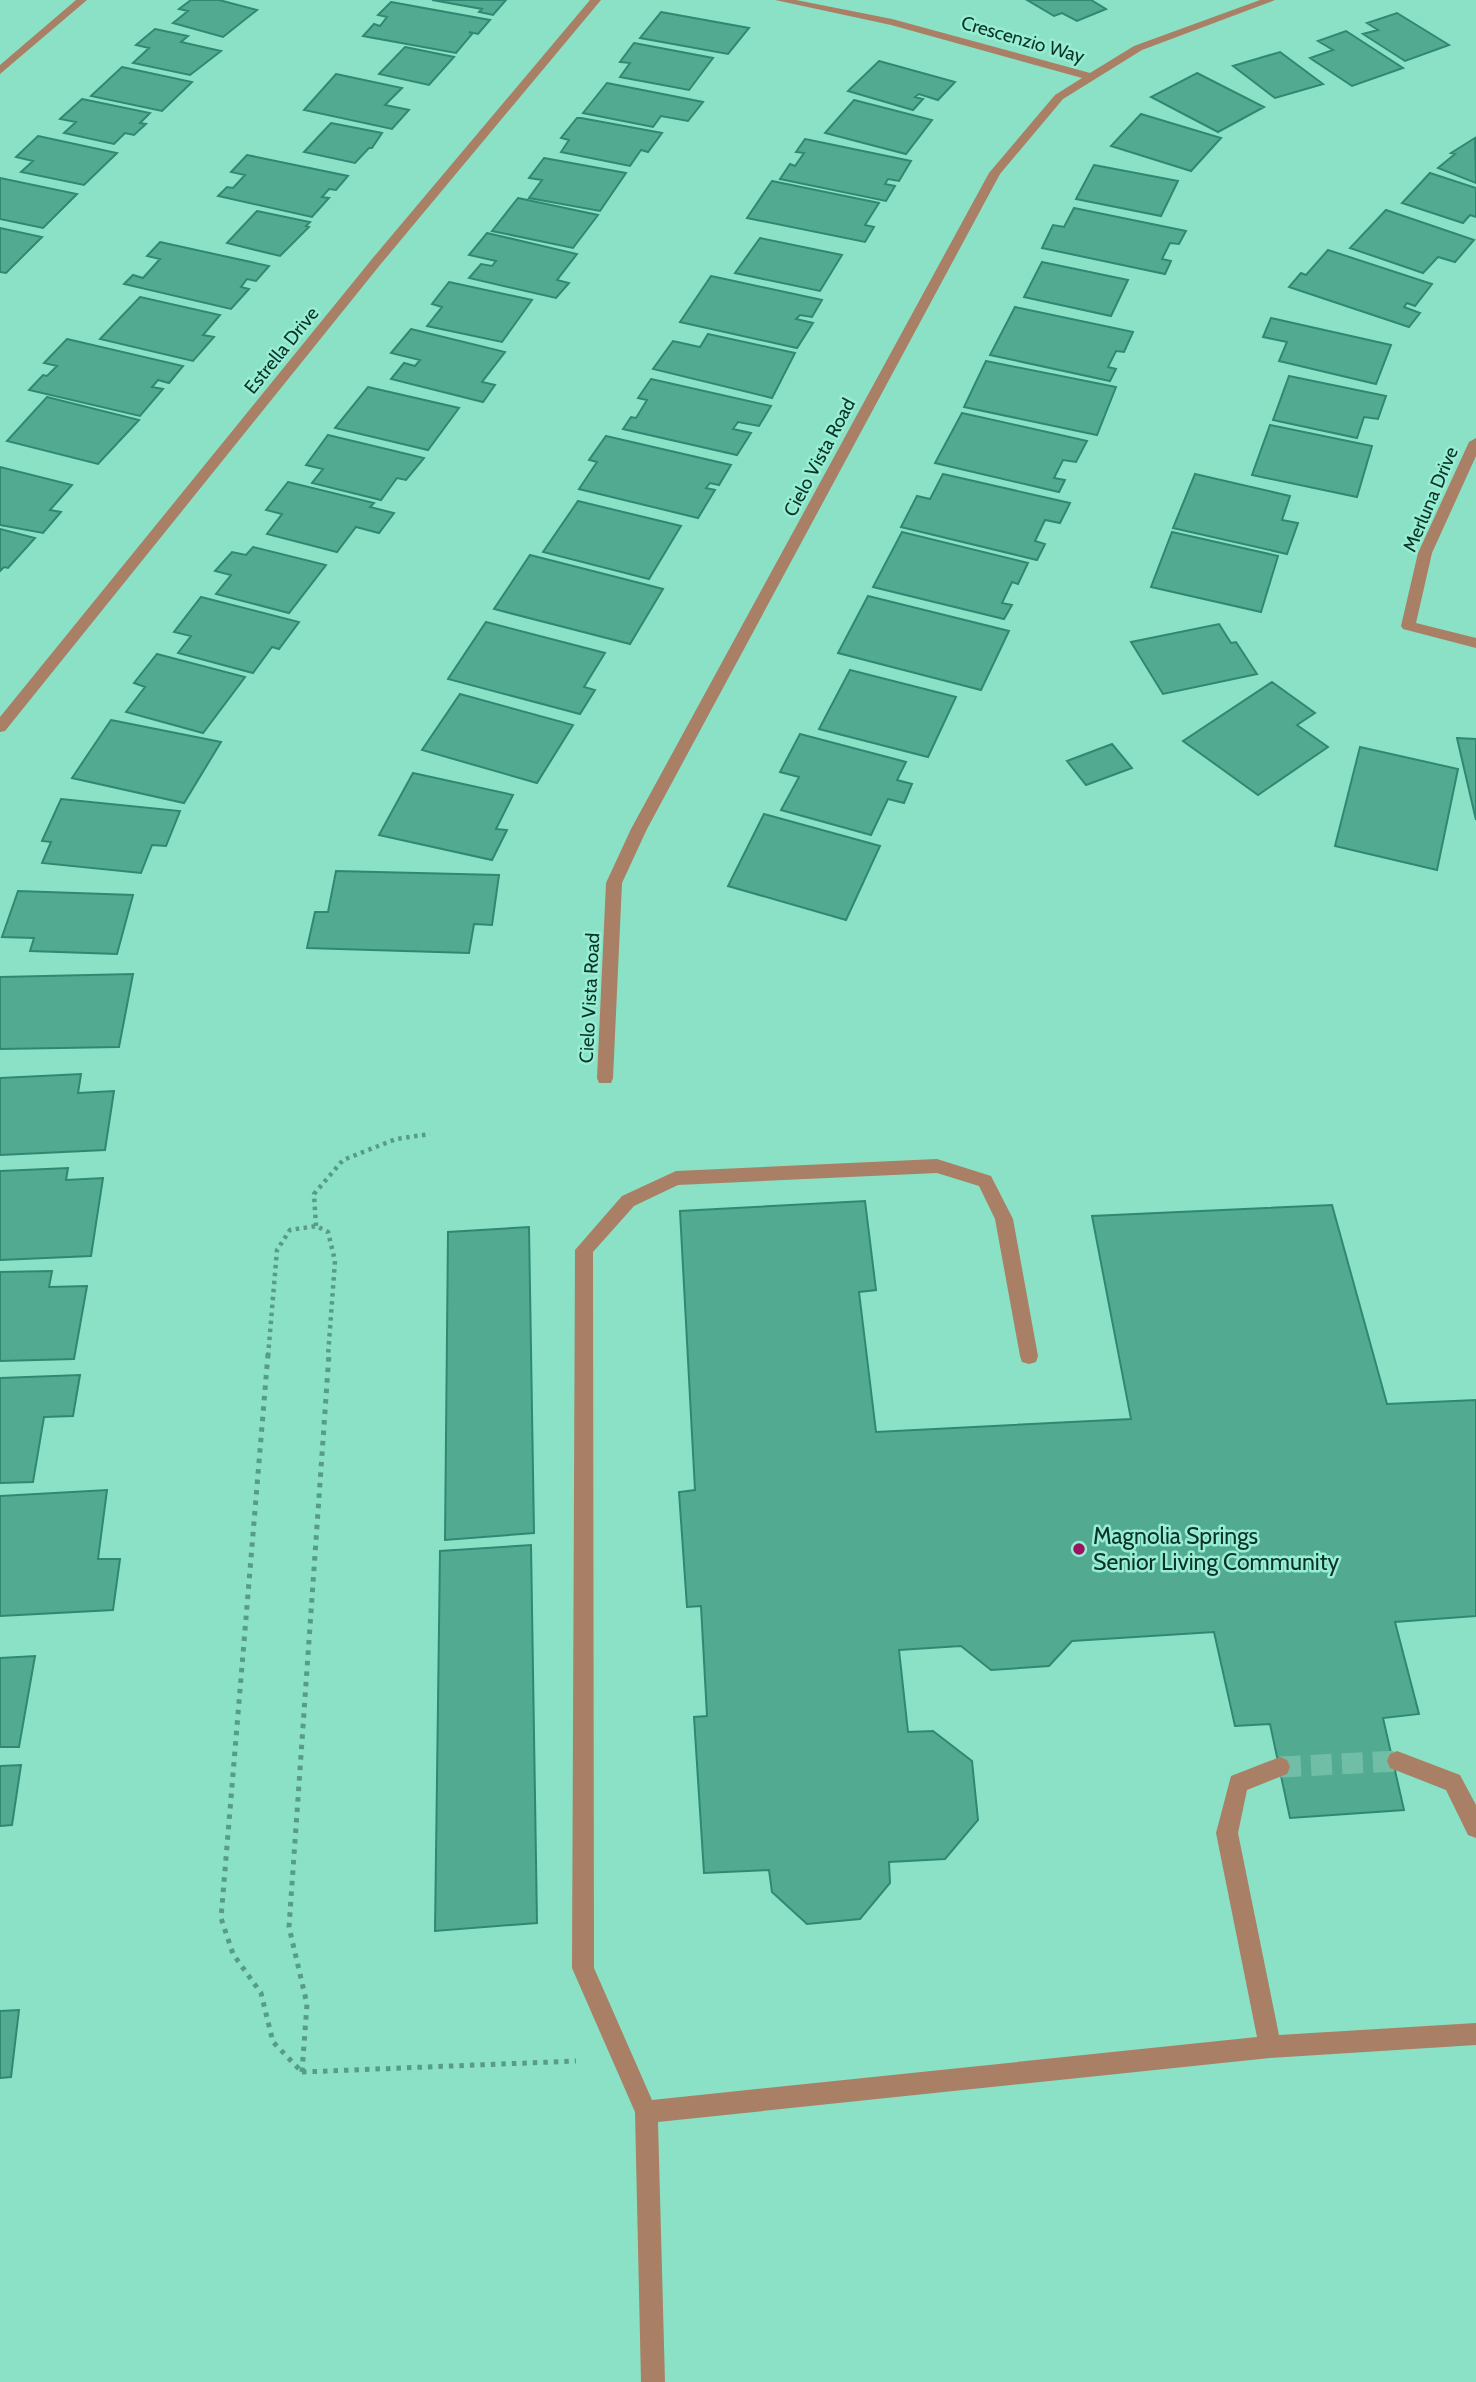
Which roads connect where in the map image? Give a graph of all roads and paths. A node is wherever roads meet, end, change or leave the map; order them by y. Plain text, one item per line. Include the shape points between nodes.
1 (82, 0) edge
2 (596, 0) edge
3 (780, 0) edge
4 (1270, 0) edge
5 (0, 71) edge
6 (1092, 76) junction
7 (1476, 442) edge
8 (1476, 643) edge
9 (0, 727) edge
10 (605, 1077) dead end
11 (430, 1134) dead end
12 (316, 1226) junction
13 (1029, 1356) dead end
14 (1397, 1760) tunnel mouth
15 (1280, 1768) tunnel mouth
16 (1476, 1827) edge
17 (1476, 2034) edge
18 (1270, 2048) junction
19 (623, 2059) junction
20 (302, 2072) junction
21 (646, 2112) junction
22 (653, 2382) edge

1 - 5 street
2 - 9 street, Estrella Drive via 376,262
3 - 6 street, Crescenzio Way via 892,22
4 - 6 street, Cielo Vista Road via 1138,48
6 - 10 street, Cielo Vista Road via 1059,97 995,173 639,829 614,883
7 - 8 street, Merluna Drive via 1424,553 1408,626
11 - 12 path via 396,1139 343,1160 314,1194
12 - 20 path via 328,1232 335,1261 289,1927 307,2004
12 - 20 path via 290,1230 277,1250 221,1919 233,1954 261,1993 273,2042
13 - 19 street via 1004,1219 985,1181 937,1166 676,1178 628,1201 584,1250 583,1968
14 - 16 street via 1453,1782
15 - 18 street via 1238,1783 1227,1833
17 - 18 street
18 - 21 street
19 - 20 path
19 - 21 street
21 - 22 street

